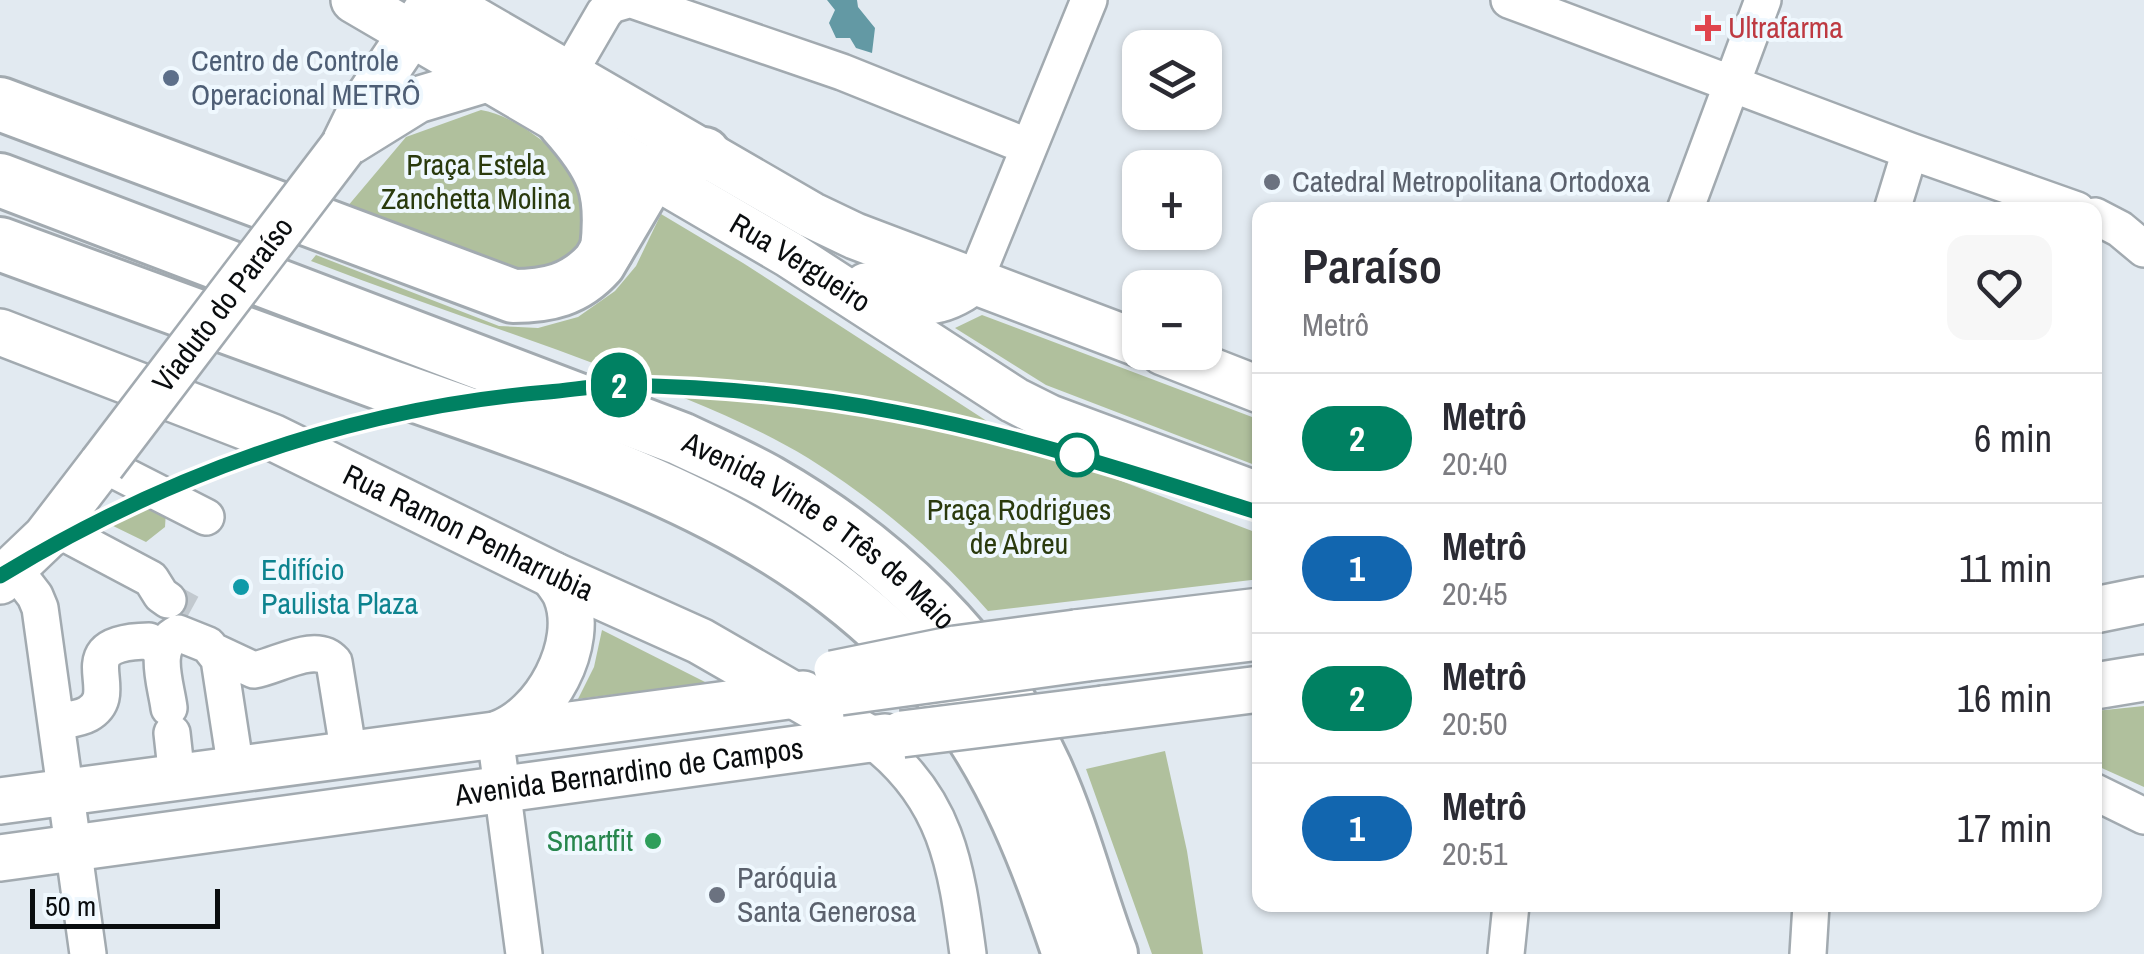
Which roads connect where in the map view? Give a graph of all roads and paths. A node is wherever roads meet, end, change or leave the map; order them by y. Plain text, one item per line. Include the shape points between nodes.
1 (354, 0) edge
2 (630, 0) edge
3 (1089, 0) edge
4 (1510, 0) edge
5 (1763, 0) edge
6 (428, 11) edge
7 (490, 78) junction
8 (1733, 82) junction
9 (566, 98) junction
10 (0, 104) edge
11 (343, 146) junction
12 (1029, 146) junction
13 (1910, 151) junction
14 (704, 154) junction
15 (652, 173) junction
16 (0, 180) edge
17 (1688, 202) edge
18 (1894, 202) edge
19 (2055, 202) edge
20 (2102, 217) edge
21 (2102, 220) edge
22 (2144, 224) edge
23 (0, 244) edge
24 (2144, 248) edge
25 (607, 249) junction
26 (812, 268) junction
27 (975, 280) junction
28 (0, 332) edge
29 (1122, 337) edge
30 (1209, 370) edge
31 (1252, 387) edge
32 (102, 464) junction
33 (1252, 493) edge
34 (198, 513) dead end
35 (54, 527) junction
36 (5, 567) edge
37 (553, 575) junction
38 (2144, 600) edge
39 (1252, 608) edge
40 (2102, 609) edge
41 (1252, 637) edge
42 (1081, 643) junction
43 (224, 644) junction
44 (162, 651) junction
45 (2144, 678) edge
46 (2102, 685) edge
47 (1252, 690) edge
48 (794, 695) junction
49 (56, 722) junction
50 (495, 735) junction
51 (886, 737) junction
52 (349, 755) junction
53 (236, 770) junction
54 (177, 778) junction
55 (504, 789) junction
56 (64, 792) junction
57 (2102, 795) edge
58 (0, 802) edge
59 (2144, 816) edge
60 (73, 847) junction
61 (0, 858) edge
62 (1510, 912) edge
63 (1811, 912) edge
64 (88, 954) edge
65 (524, 954) edge
66 (968, 954) edge
67 (1069, 954) edge
68 (1111, 954) edge
69 (1506, 954) edge
70 (1808, 954) edge

1 - 6 main road, Rua Vergueiro
2 - 9 street via 604,13
2 - 12 street via 842,72
3 - 12 street
4 - 8 street
5 - 8 street
6 - 7 main road, Rua Vergueiro
6 - 9 main road, Rua Vergueiro
6 - 11 main road
7 - 9 main road, Rua Vergueiro
7 - 11 main road via 417,100
8 - 13 street
8 - 17 street
9 - 14 main road, Rua Vergueiro
9 - 15 main road, Rua Vergueiro
9 - 25 highway via 605,181
10 - 25 highway via 513,296 570,287 588,276
11 - 32 main road, Viaduto do Paraíso, bridge
12 - 27 street
13 - 18 street
13 - 19 street
14 - 15 highway
14 - 27 main road, Rua Vergueiro via 855,236
15 - 25 highway
15 - 26 main road, Rua Vergueiro
16 - 68 highway, Avenida Vinte e Três de Maio via 681,438 769,482 852,536 928,602 1009,702 1046,768
20 - 22 street
21 - 24 street
23 - 67 highway, Avenida Vinte e Três de Maio via 595,460 711,511 797,561 844,595 960,716 1000,782
26 - 27 main road via 928,304
26 - 33 main road, Rua Vergueiro via 1032,409
27 - 29 main road, Rua Vergueiro
28 - 37 main road, Rua Ramon Penharrubia via 272,436
30 - 31 main road
32 - 34 street
32 - 35 main road, Viaduto do Paraíso
35 - 36 main road, Viaduto do Paraíso
35 - 43 street via 170,597
36 - 49 street via 40,608
37 - 48 main road, Rua Ramon Penharrubia via 700,641
37 - 50 main road via 570,611 561,665 528,718
38 - 40 main road
39 - 42 street
41 - 42 main road, Avenida Bernardino de Campos
42 - 48 main road, Avenida Bernardino de Campos, bridge via 836,680
43 - 44 street via 178,633
43 - 52 street via 254,670 323,653 334,662
43 - 53 street via 219,659
44 - 49 street via 148,641 112,645 100,664 98,706
44 - 54 street
45 - 46 main road
47 - 51 main road, Avenida Bernardino de Campos, bridge
48 - 50 main road, Avenida Bernardino de Campos
48 - 51 main road, Rua Ramon Penharrubia
49 - 56 street
50 - 52 main road, Avenida Bernardino de Campos
50 - 55 street
51 - 55 main road, Avenida Bernardino de Campos
51 - 66 street via 950,848
52 - 53 main road, Avenida Bernardino de Campos
53 - 54 main road, Avenida Bernardino de Campos
54 - 56 main road, Avenida Bernardino de Campos
55 - 60 main road, Avenida Bernardino de Campos
55 - 65 street
56 - 58 main road, Avenida Bernardino de Campos
56 - 60 street
57 - 59 street
60 - 61 main road, Avenida Bernardino de Campos
60 - 64 street
62 - 69 street
63 - 70 street

